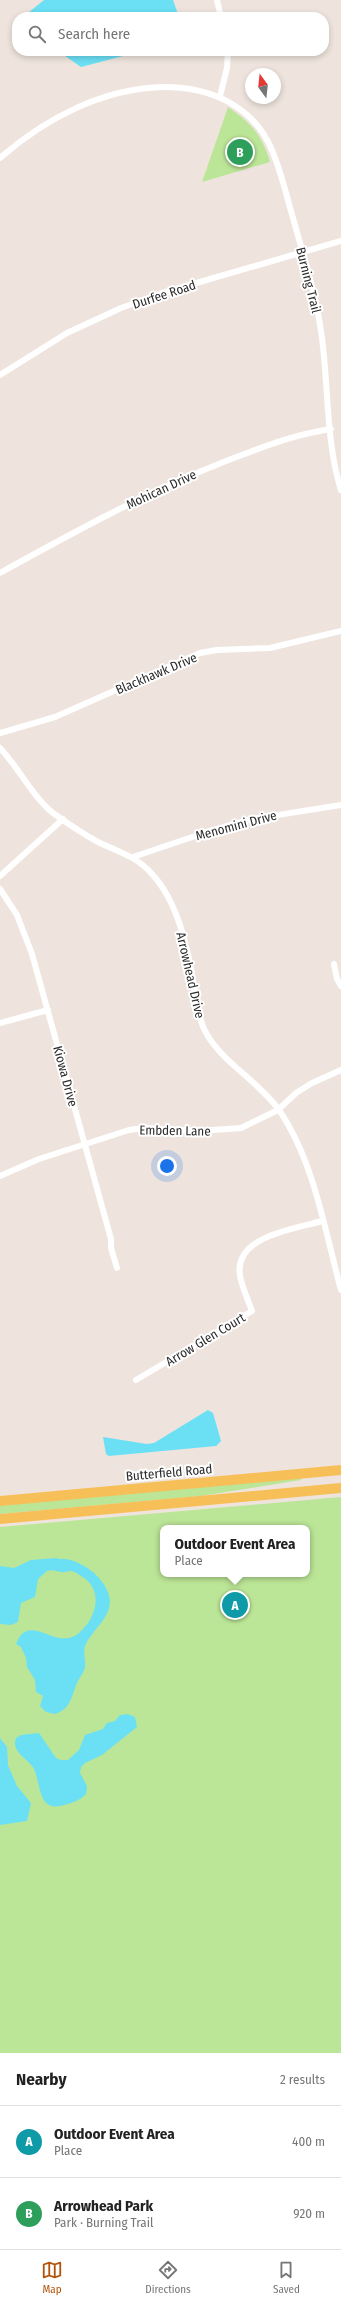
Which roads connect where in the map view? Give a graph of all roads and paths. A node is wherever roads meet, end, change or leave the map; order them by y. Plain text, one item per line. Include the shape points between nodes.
1 (217, 0) edge
2 (220, 12) edge
3 (228, 56) edge
4 (220, 96) junction
5 (0, 158) edge
6 (341, 241) edge
7 (303, 252) junction
8 (0, 375) edge
9 (331, 429) junction
10 (341, 490) edge
11 (0, 573) edge
12 (341, 631) edge
13 (0, 733) edge
14 (0, 748) edge
15 (341, 805) edge
16 (63, 819) junction
17 (133, 857) junction
18 (0, 876) edge
19 (0, 889) edge
20 (334, 964) dead end
21 (341, 986) edge
22 (48, 1010) junction
23 (0, 1023) edge
24 (341, 1070) edge
25 (278, 1110) junction
26 (84, 1143) junction
27 (0, 1176) edge
28 (322, 1222) junction
29 (117, 1268) dead end
30 (341, 1290) edge
31 (136, 1380) dead end
32 (341, 1470) edge
33 (341, 1488) edge
34 (0, 1501) edge
35 (0, 1519) edge

1 - 2 street
3 - 4 street
4 - 5 street, Burning Trail via 175,87 111,95 82,105 51,122
4 - 7 street, Burning Trail via 248,115 271,147
6 - 7 street, Durfee Road
7 - 8 street, Durfee Road via 121,308 67,333
7 - 9 street, Burning Trail via 321,331
9 - 10 street, Burning Trail
9 - 11 street, Mohican Drive via 285,438 183,478 103,517
12 - 13 street, Blackhawk Drive via 276,647 200,653 55,716
14 - 16 street, Arrowhead Drive via 43,802
15 - 17 street, Menomini Drive via 252,819
16 - 17 street, Arrowhead Drive via 98,842
16 - 18 street
17 - 25 street, Arrowhead Drive via 161,885 174,911 186,945 197,1010 205,1030 217,1047
19 - 22 street, Kiowa Drive via 22,926
20 - 21 street
22 - 23 street
22 - 26 street, Kiowa Drive
24 - 25 street, Embden Lane via 296,1093
25 - 26 street, Embden Lane via 249,1125 234,1129 182,1131 138,1128
25 - 28 street, Arrowhead Drive via 304,1160
26 - 27 street, Embden Lane
26 - 29 street, Kiowa Drive
28 - 30 street, Arrowhead Drive
28 - 31 street, Arrow Glen Court via 256,1241 245,1252 240,1271 252,1311
32 - 34 main road, Butterfield Road
33 - 35 main road

